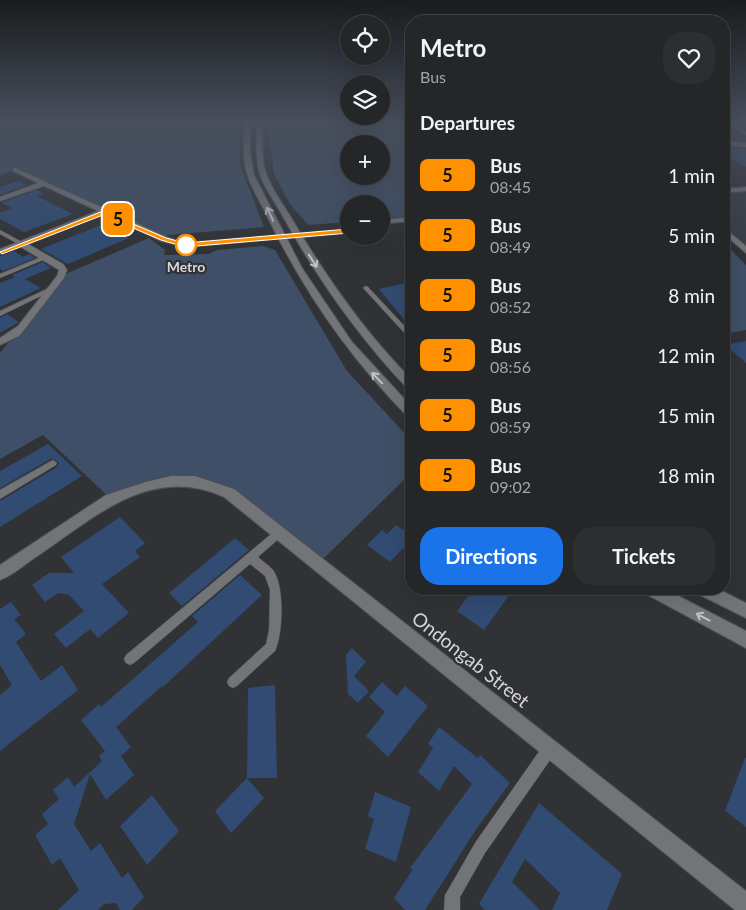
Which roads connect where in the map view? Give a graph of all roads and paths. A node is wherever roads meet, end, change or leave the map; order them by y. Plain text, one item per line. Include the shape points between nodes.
1 (248, 163) edge
2 (261, 163) edge
3 (15, 170) dead end
4 (43, 184) junction
5 (730, 187) edge
6 (746, 187) edge
7 (730, 190) edge
8 (0, 199) edge
9 (103, 212) junction
10 (405, 220) edge
11 (390, 221) edge
12 (340, 226) edge
13 (405, 226) edge
14 (390, 227) edge
15 (340, 231) edge
16 (0, 232) edge
17 (295, 233) junction
18 (280, 236) junction
19 (730, 236) edge
20 (22, 244) junction
21 (746, 251) edge
22 (0, 252) edge
23 (46, 258) junction
24 (0, 276) edge
25 (366, 288) dead end
26 (49, 290) junction
27 (0, 314) edge
28 (405, 330) edge
29 (0, 342) edge
30 (405, 379) edge
31 (405, 407) edge
32 (53, 463) dead end
33 (0, 495) edge
34 (279, 533) junction
35 (251, 558) junction
36 (0, 573) edge
37 (662, 595) edge
38 (715, 595) edge
39 (746, 611) edge
40 (746, 640) edge
41 (130, 659) dead end
42 (232, 682) dead end
43 (550, 748) junction
44 (746, 905) edge
45 (452, 910) edge

18 -> 1 street
2 - 17 street via 262,171
3 - 4 street
4 - 8 street
4 - 9 street
5 - 6 street
6 - 7 street
9 - 18 street via 185,245
9 - 20 street
10 - 11 street
12 - 17 street
13 - 14 street
15 - 17 street
16 - 20 lane
17 - 18 street
17 -> 30 street via 345,312
31 -> 18 street via 356,356 333,325
19 - 21 street
20 - 22 street
20 - 23 street
23 - 24 lane
23 - 26 street via 63,270
25 - 28 lane
26 - 27 lane
26 - 29 street via 21,328
32 - 33 lane
34 - 35 lane
34 - 36 street, Ondongab Street via 229,493 186,481 159,483 111,499
34 - 43 street, Ondongab Street
35 - 41 lane
35 - 42 lane via 269,573 276,590 275,630 270,647
40 -> 37 street
38 - 39 street
43 - 44 street, Ondongab Street
43 - 45 lane via 480,848 453,895

